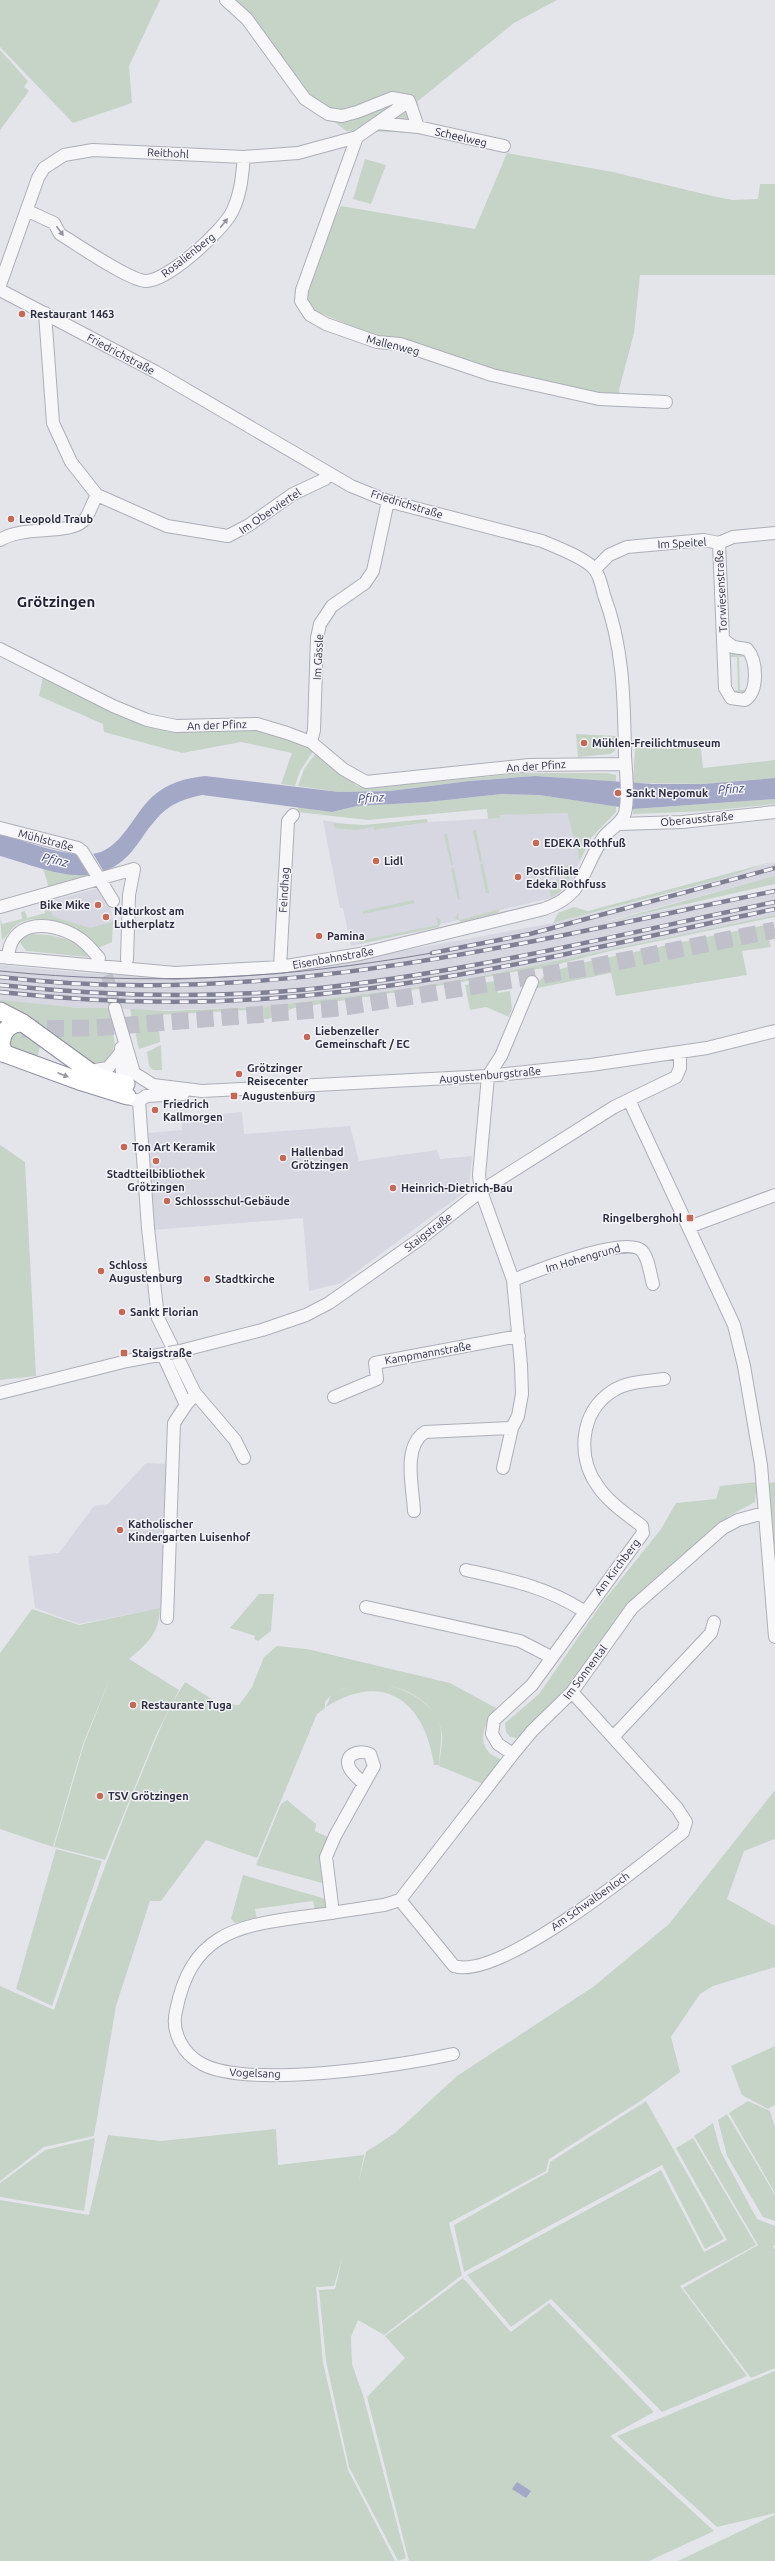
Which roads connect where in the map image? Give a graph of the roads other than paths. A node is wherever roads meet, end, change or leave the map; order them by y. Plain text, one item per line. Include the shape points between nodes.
1 (226, 0) edge
2 (409, 101) junction
3 (377, 123) junction
4 (418, 127) junction
5 (357, 137) junction
6 (504, 146) dead end
7 (244, 157) junction
8 (28, 211) junction
9 (0, 285) edge
10 (0, 290) edge
11 (45, 314) junction
12 (666, 402) dead end
13 (328, 473) junction
14 (97, 495) junction
15 (388, 501) junction
16 (775, 533) edge
17 (0, 540) edge
18 (719, 542) junction
19 (595, 569) junction
20 (723, 639) junction
21 (0, 649) edge
22 (311, 742) junction
23 (626, 769) junction
24 (775, 812) edge
25 (293, 815) dead end
26 (619, 824) junction
27 (0, 828) edge
28 (99, 876) junction
29 (129, 895) junction
30 (0, 907) edge
31 (4, 957) edge
32 (99, 958) tunnel mouth
33 (127, 959) dead end
34 (280, 967) junction
35 (532, 982) dead end
36 (115, 1008) tunnel mouth
37 (0, 1012) edge
38 (23, 1023) junction
39 (775, 1031) edge
40 (43, 1036) junction
41 (122, 1037) junction
42 (121, 1052) junction
43 (680, 1052) junction
44 (3, 1053) edge
45 (26, 1061) junction
46 (89, 1071) junction
47 (488, 1076) junction
48 (136, 1088) junction
49 (629, 1100) junction
50 (481, 1191) junction
51 (775, 1195) edge
52 (689, 1227) junction
53 (513, 1280) junction
54 (653, 1284) dead end
55 (519, 1336) junction
56 (171, 1353) junction
57 (664, 1379) dead end
58 (0, 1393) edge
59 (195, 1393) junction
60 (334, 1397) dead end
61 (186, 1405) junction
62 (512, 1428) junction
63 (244, 1458) dead end
64 (503, 1468) dead end
65 (414, 1511) dead end
66 (764, 1513) junction
67 (466, 1570) dead end
68 (366, 1607) dead end
69 (584, 1611) junction
70 (167, 1618) dead end
71 (714, 1622) dead end
72 (775, 1637) edge
73 (550, 1657) junction
74 (572, 1692) junction
75 (613, 1737) junction
76 (513, 1754) junction
77 (363, 1783) dead end
78 (400, 1900) junction
79 (333, 1913) junction
80 (453, 2054) dead end

1 - 2 street via 247,19 305,98 328,114 342,116 392,98
2 - 3 street, Reithohl
2 - 4 street
3 - 4 street, Scheelweg
3 - 5 street, Reithohl
4 - 6 street, Scheelweg
5 - 7 street, Reithohl via 298,153
5 - 12 street, Mallenweg via 302,290 301,301 310,315 326,324 377,342 400,344 492,375 599,399
7 - 8 street, Reithohl via 116,150 93,150 64,155 44,168 38,178
8 -> 7 street, Rosalienberg via 54,223 60,234 137,279 154,280 167,273 214,236 226,222 239,195
8 - 9 street, Reithohl
10 - 11 street, Friedrichstraße
11 - 13 street, Friedrichstraße via 156,372
11 - 14 street, Im Oberviertel via 53,423 71,462
13 - 14 street, Im Oberviertel via 325,479 293,494 249,525 228,536 167,526
13 - 15 street, Friedrichstraße via 351,486
14 - 17 street via 85,519 76,526 58,530 20,531
15 - 19 street, Friedrichstraße via 542,541 566,551
15 - 22 street, Im Gässle via 373,572 365,583 332,606 320,624 317,638 314,730
16 - 18 street, Im Speitel via 733,537
18 - 19 street, Im Speitel via 704,540 627,547 609,555
18 - 20 street, Torwiesenstraße
19 - 23 street via 615,626 620,651
20 - 20 street, Torwiesenstraße via 727,693 731,698 745,700 753,692 753,659 747,649 733,647
21 - 22 street, An der Pfinz via 113,706 147,720 176,726 257,724
22 - 23 street, An der Pfinz via 343,769 366,782 529,766
23 - 26 street via 625,812
24 - 26 street, Oberausstraße via 682,822
25 - 34 street, Feindhag via 288,821
26 - 34 street, Eisenbahnstraße via 604,837 578,886 561,903 360,954
27 - 28 street, Mühlstraße via 73,845 82,851
28 - 29 street, Mühlstraße via 112,900
28 - 29 street via 134,869
28 - 30 street
29 - 33 street
31 - 32 street via 14,936 20,931 39,926 52,927 76,936
31 - 34 street, Eisenbahnstraße via 175,972
35 - 47 street via 501,1056
36 - 41 street
37 - 38 highway
38 - 40 highway
38 - 44 highway via 15,1023 4,1031 1,1046
39 - 43 street, Augustenburgstraße via 732,1043
40 - 45 highway via 50,1049 46,1058 35,1062
40 - 46 highway
41 - 42 street
41 - 48 street
42 - 46 street via 108,1068
42 - 48 street via 122,1072
43 - 47 street, Augustenburgstraße
43 - 49 street, Staigstraße via 680,1068 676,1077
44 - 45 highway
45 -> 48 highway via 82,1082
46 - 48 highway via 101,1078
47 - 48 street, Augustenburgstraße via 184,1094
47 - 50 street via 478,1175
48 - 59 street via 158,1318
49 - 50 street, Staigstraße
49 - 52 street
50 - 53 street
50 - 56 street, Staigstraße via 352,1288 306,1315 262,1330
51 - 52 street
52 - 66 street via 734,1325 744,1366 761,1465
53 - 54 street, Im Hohengrund via 570,1260 625,1245 642,1251
53 - 55 street
55 - 60 street, Kampmannstraße via 375,1363 377,1379
55 - 62 street via 522,1394 518,1416
56 - 58 street, Staigstraße via 127,1360
56 - 61 street
57 - 69 street, Am Kirchberg via 625,1385 611,1392 591,1414 583,1445 589,1472 606,1497 642,1526 643,1533
59 - 61 street
59 - 63 street via 235,1440
61 - 70 street via 174,1423
62 - 64 street
62 - 65 street via 425,1432 417,1438 412,1447
66 - 72 street
66 - 74 street, Im Sonnental via 738,1520 723,1528 632,1608
67 - 69 street via 529,1584 558,1595
68 - 73 street via 520,1641
69 - 73 street, Am Kirchberg
71 - 75 street via 711,1633
73 - 76 street, Am Kirchberg via 532,1685 494,1720 492,1734 498,1744
74 - 75 street, Am Schwalbenloch
74 - 76 street, Im Sonnental
75 - 78 street, Am Schwalbenloch via 677,1808 686,1826 683,1832 613,1887 520,1948 489,1962 464,1969 454,1966
76 - 78 street, Im Sonnental
77 - 79 street via 326,1857
78 - 79 street, Vogelsang
79 - 80 street, Vogelsang via 245,1926 220,1937 205,1950 189,1969 180,1989 175,2014 176,2034 184,2049 201,2064 216,2069 255,2074 300,2074 376,2068

